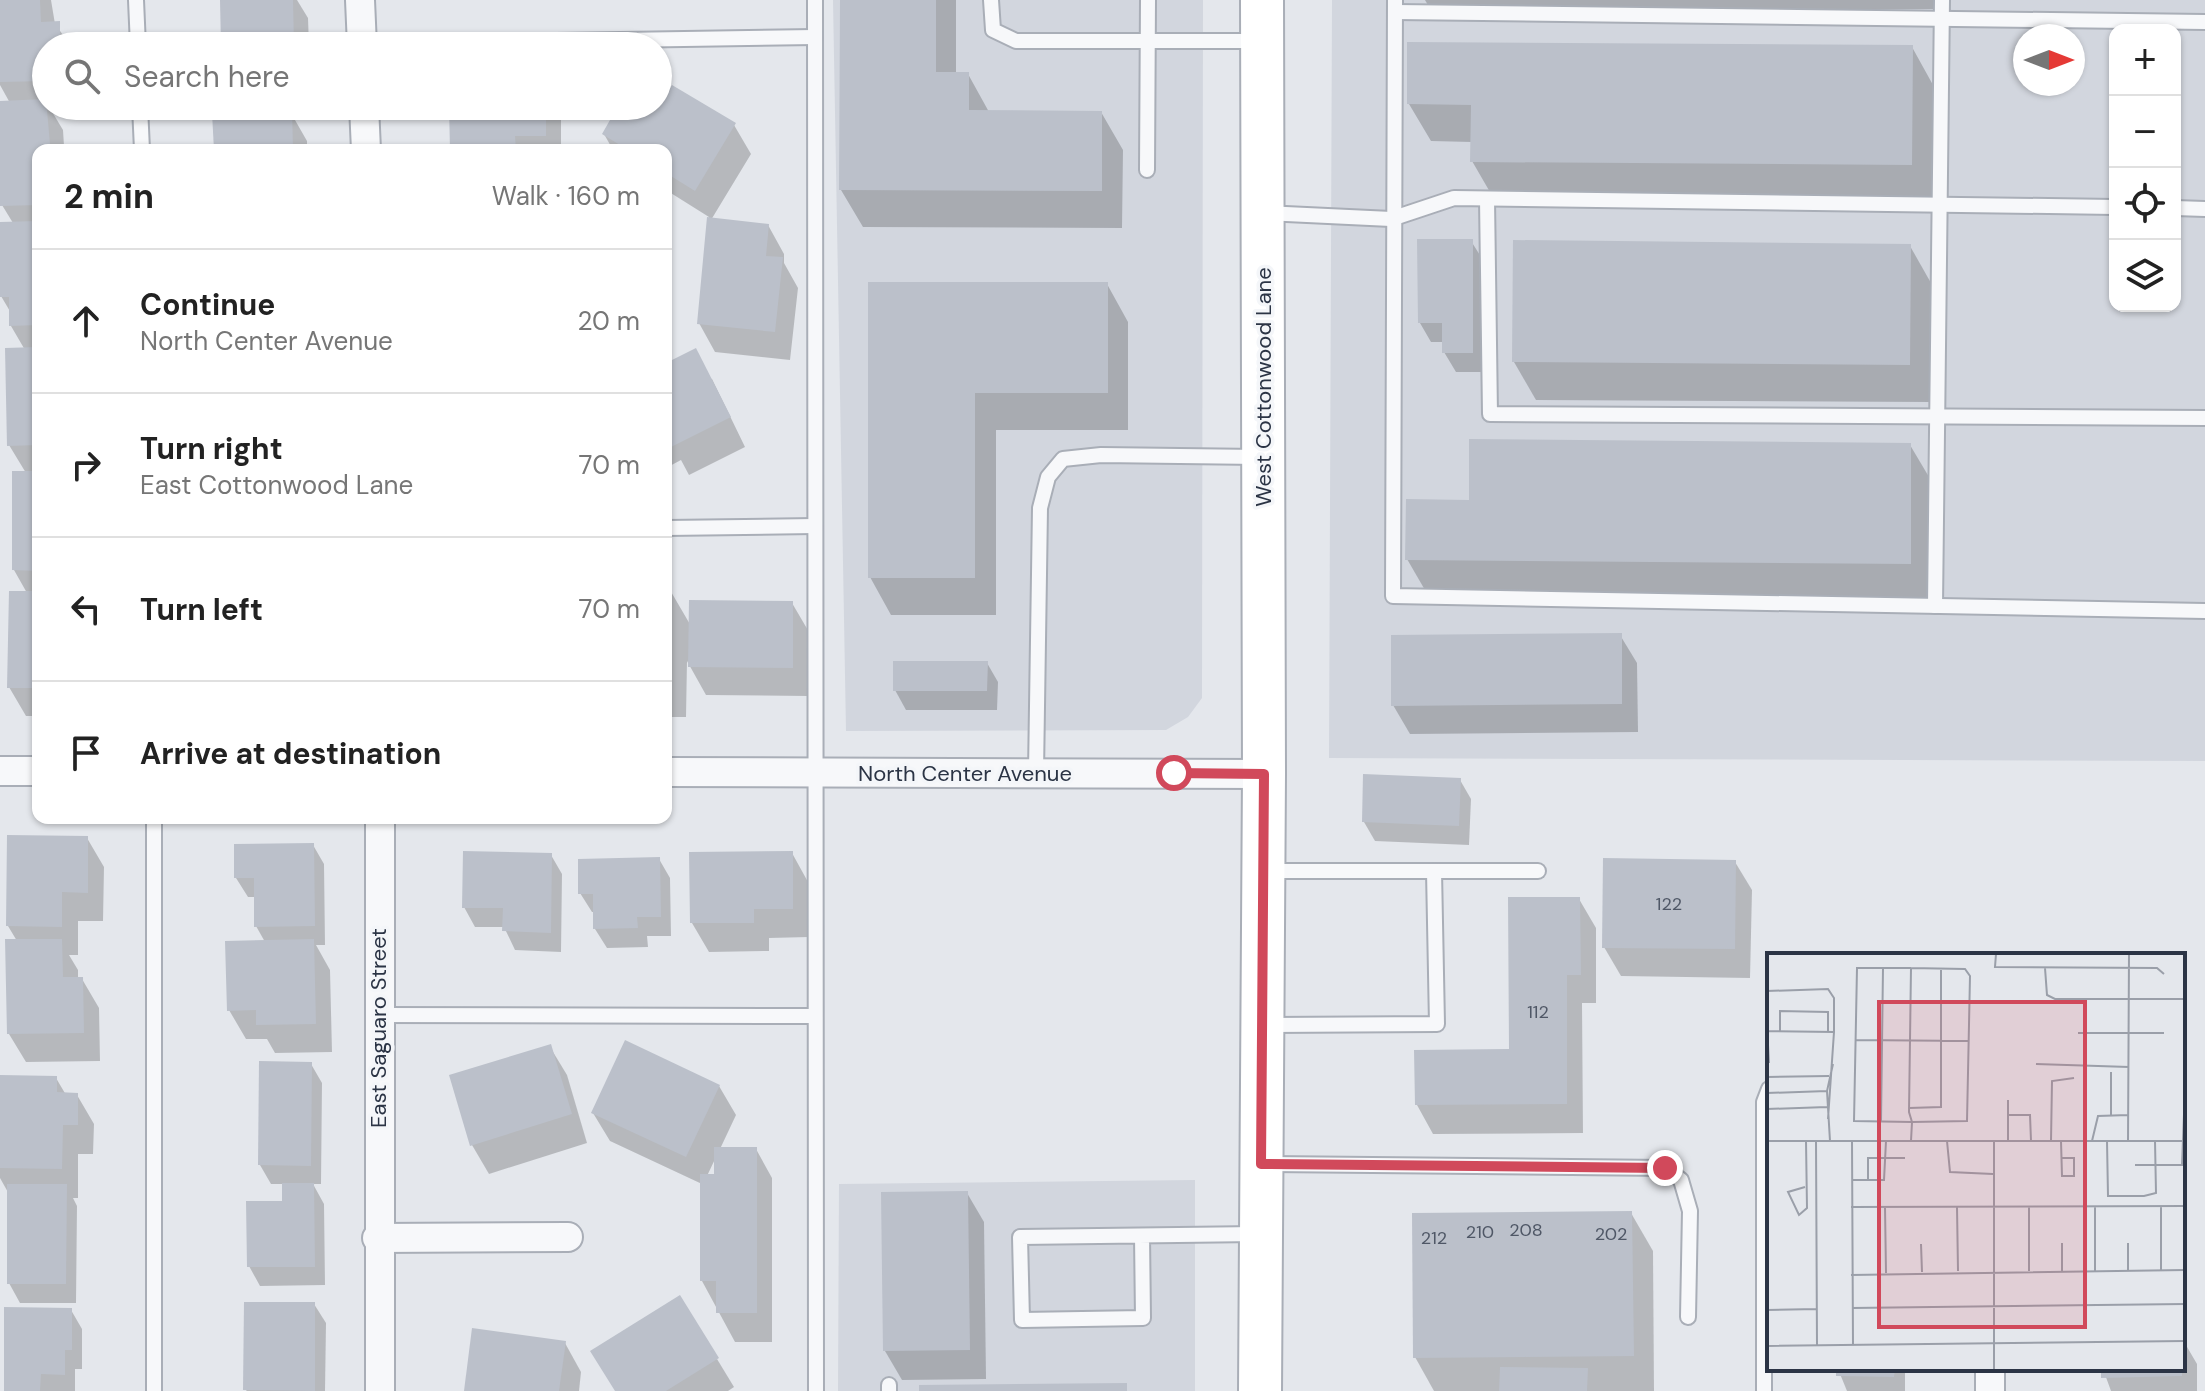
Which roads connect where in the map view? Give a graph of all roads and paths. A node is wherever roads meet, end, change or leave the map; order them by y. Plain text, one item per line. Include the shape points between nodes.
1 (136, 0) edge
2 (360, 0) edge
3 (815, 0) edge
4 (991, 0) edge
5 (1148, 0) edge
6 (1262, 0) edge
7 (1942, 0) edge
8 (1395, 6) edge
9 (1942, 18) junction
10 (2205, 22) edge
11 (137, 32) edge
12 (361, 32) edge
13 (815, 37) junction
14 (672, 40) edge
15 (1148, 41) junction
16 (1262, 41) junction
17 (141, 120) edge
18 (365, 120) edge
19 (142, 144) edge
20 (366, 144) edge
21 (1147, 170) dead end
22 (1487, 199) junction
23 (1939, 205) junction
24 (2109, 207) edge
25 (2181, 208) edge
26 (2205, 209) edge
27 (1263, 212) junction
28 (1391, 219) junction
29 (1936, 417) junction
30 (2205, 418) edge
31 (1263, 457) junction
32 (815, 526) junction
33 (672, 528) edge
34 (1935, 606) junction
35 (2205, 611) edge
36 (0, 771) edge
37 (32, 771) edge
38 (672, 772) edge
39 (815, 773) junction
40 (1036, 773) junction
41 (1264, 774) junction
42 (154, 824) edge
43 (380, 824) edge
44 (1263, 871) junction
45 (1434, 871) junction
46 (1538, 871) dead end
47 (378, 1015) junction
48 (815, 1016) junction
49 (1263, 1025) junction
50 (1767, 1094) edge
51 (1261, 1164) junction
52 (1261, 1234) junction
53 (1142, 1236) junction
54 (568, 1237) dead end
55 (377, 1238) junction
56 (1688, 1317) dead end
57 (154, 1391) edge
58 (380, 1391) edge
59 (816, 1391) edge
60 (1260, 1391) edge
61 (1764, 1391) edge

1 - 11 lane
2 - 12 street
3 - 13 lane
4 - 15 lane via 993,30 1016,41
5 - 15 lane
6 - 16 main road, West Cottonwood Lane
7 - 9 lane
8 - 9 lane
8 - 28 lane
9 - 10 lane
9 - 23 lane
13 - 14 lane
13 - 32 lane
15 - 16 lane
15 - 21 lane
16 - 27 main road, West Cottonwood Lane
17 - 19 lane
18 - 20 street
22 - 23 lane
22 - 28 lane via 1454,198
22 - 29 lane via 1490,414
23 - 24 lane
23 - 29 lane
25 - 26 lane
27 - 28 lane
27 - 31 main road, West Cottonwood Lane
28 - 34 lane via 1393,596
29 - 30 lane
29 - 34 lane
31 - 40 lane via 1075,457 1063,459 1048,477 1040,508
31 - 41 main road, West Cottonwood Lane
32 - 33 lane
32 - 39 lane
34 - 35 lane
36 - 37 street
38 - 39 street, North Center Avenue
39 - 40 street, North Center Avenue
39 - 48 lane
40 - 41 street, North Center Avenue
41 - 44 main road, West Cottonwood Lane
42 - 57 lane
43 - 47 street, East Saguaro Street
44 - 45 lane
44 - 49 main road, West Cottonwood Lane
45 - 46 lane
45 - 49 lane via 1437,1024
47 - 48 lane
47 - 55 street, East Saguaro Street
48 - 59 lane
49 - 51 main road, West Cottonwood Lane
50 - 61 lane
51 - 52 main road, West Cottonwood Lane
51 - 56 lane via 1665,1168 1681,1180 1690,1211
52 - 53 lane
52 - 60 main road, West Cottonwood Lane
53 - 53 lane via 1020,1237 1022,1320 1143,1318
54 - 55 street
55 - 58 street, East Saguaro Street

